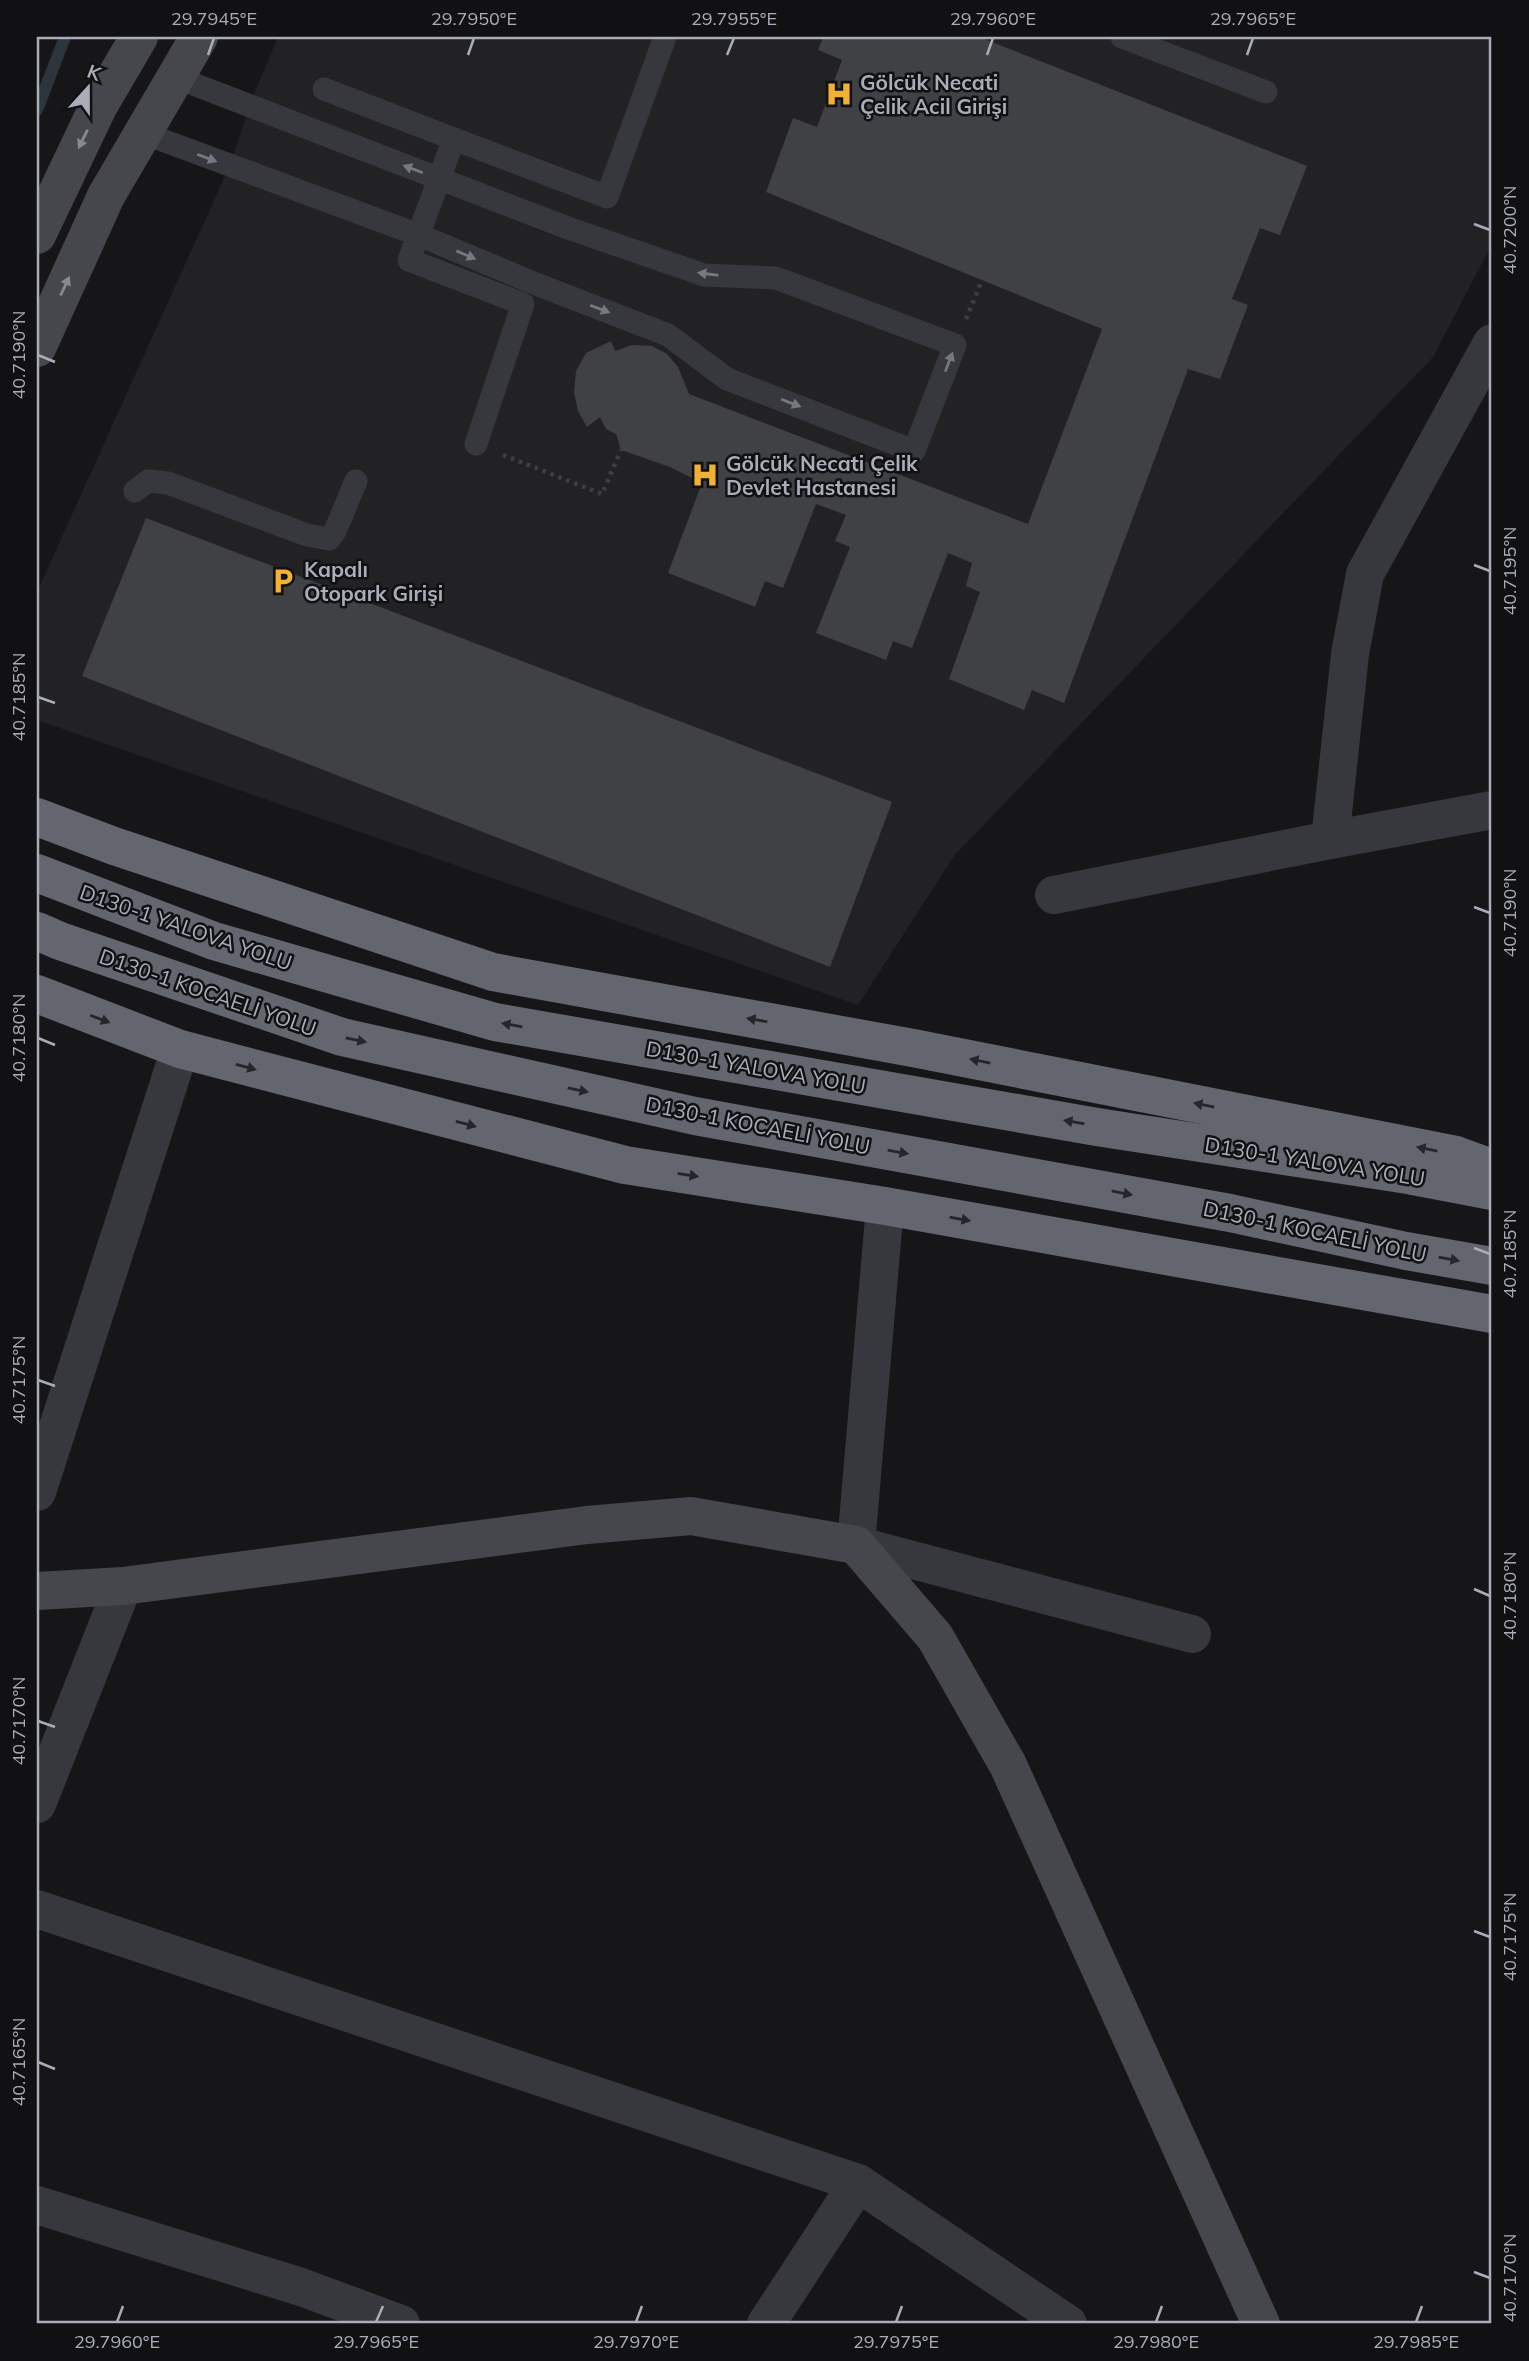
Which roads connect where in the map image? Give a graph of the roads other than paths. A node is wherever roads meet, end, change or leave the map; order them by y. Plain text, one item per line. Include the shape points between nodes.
1 (139, 37) edge
2 (199, 37) edge
3 (664, 37) edge
4 (1122, 37) edge
5 (175, 77) junction
6 (324, 89) dead end
7 (1266, 92) dead end
8 (143, 133) junction
9 (454, 139) junction
10 (440, 179) junction
11 (37, 235) edge
12 (419, 235) junction
13 (1492, 343) edge
14 (37, 348) edge
15 (476, 444) road end
16 (356, 481) dead end
17 (135, 491) dead end
18 (1492, 810) edge
19 (37, 817) edge
20 (81, 835) junction
21 (1330, 840) junction
22 (37, 842) edge
23 (37, 873) edge
24 (1054, 895) dead end
25 (37, 931) edge
26 (37, 994) edge
27 (180, 1049) junction
28 (1492, 1168) edge
29 (1492, 1191) edge
30 (885, 1206) junction
31 (1492, 1266) edge
32 (1492, 1314) edge
33 (37, 1492) edge
34 (856, 1545) junction
35 (123, 1586) junction
36 (37, 1591) edge
37 (1192, 1634) dead end
38 (37, 1804) edge
39 (37, 1909) edge
40 (858, 2183) junction
41 (37, 2205) edge
42 (346, 2315) edge
43 (401, 2324) edge
44 (766, 2324) edge
45 (1068, 2324) edge
46 (1261, 2324) edge

1 -> 11 street via 98,107
2 - 5 street
3 - 9 lane via 607,197
4 - 7 lane
5 - 8 street
10 -> 5 lane
6 - 9 lane
8 -> 12 lane
14 -> 8 street via 106,196
9 - 10 lane
10 - 12 lane
12 -> 10 lane via 668,335 727,379 914,451 955,345 776,278 704,275
12 - 15 lane via 409,260 523,304
13 - 21 street via 1365,574 1350,654
16 - 17 lane via 329,538 307,535 168,483 148,481
18 - 21 street
19 - 20 highway
20 - 22 highway via 45,837
28 -> 20 highway via 1456,1155 913,1048 493,972
21 - 24 street
29 -> 23 highway, D130-1 YALOVA YOLU via 495,1022 214,941
25 -> 31 highway, D130-1 KOCAELİ YOLU via 342,1037 695,1116 1217,1210
26 -> 27 highway
27 -> 30 highway via 625,1165
27 - 33 street
30 -> 32 highway
30 - 34 street
34 - 35 street via 691,1516 587,1525
34 - 37 street
34 - 46 street via 935,1637 1008,1765
35 - 36 street
35 - 38 street
39 - 40 street
40 - 44 street
40 - 45 street
41 - 42 street via 301,2287
42 - 43 street

